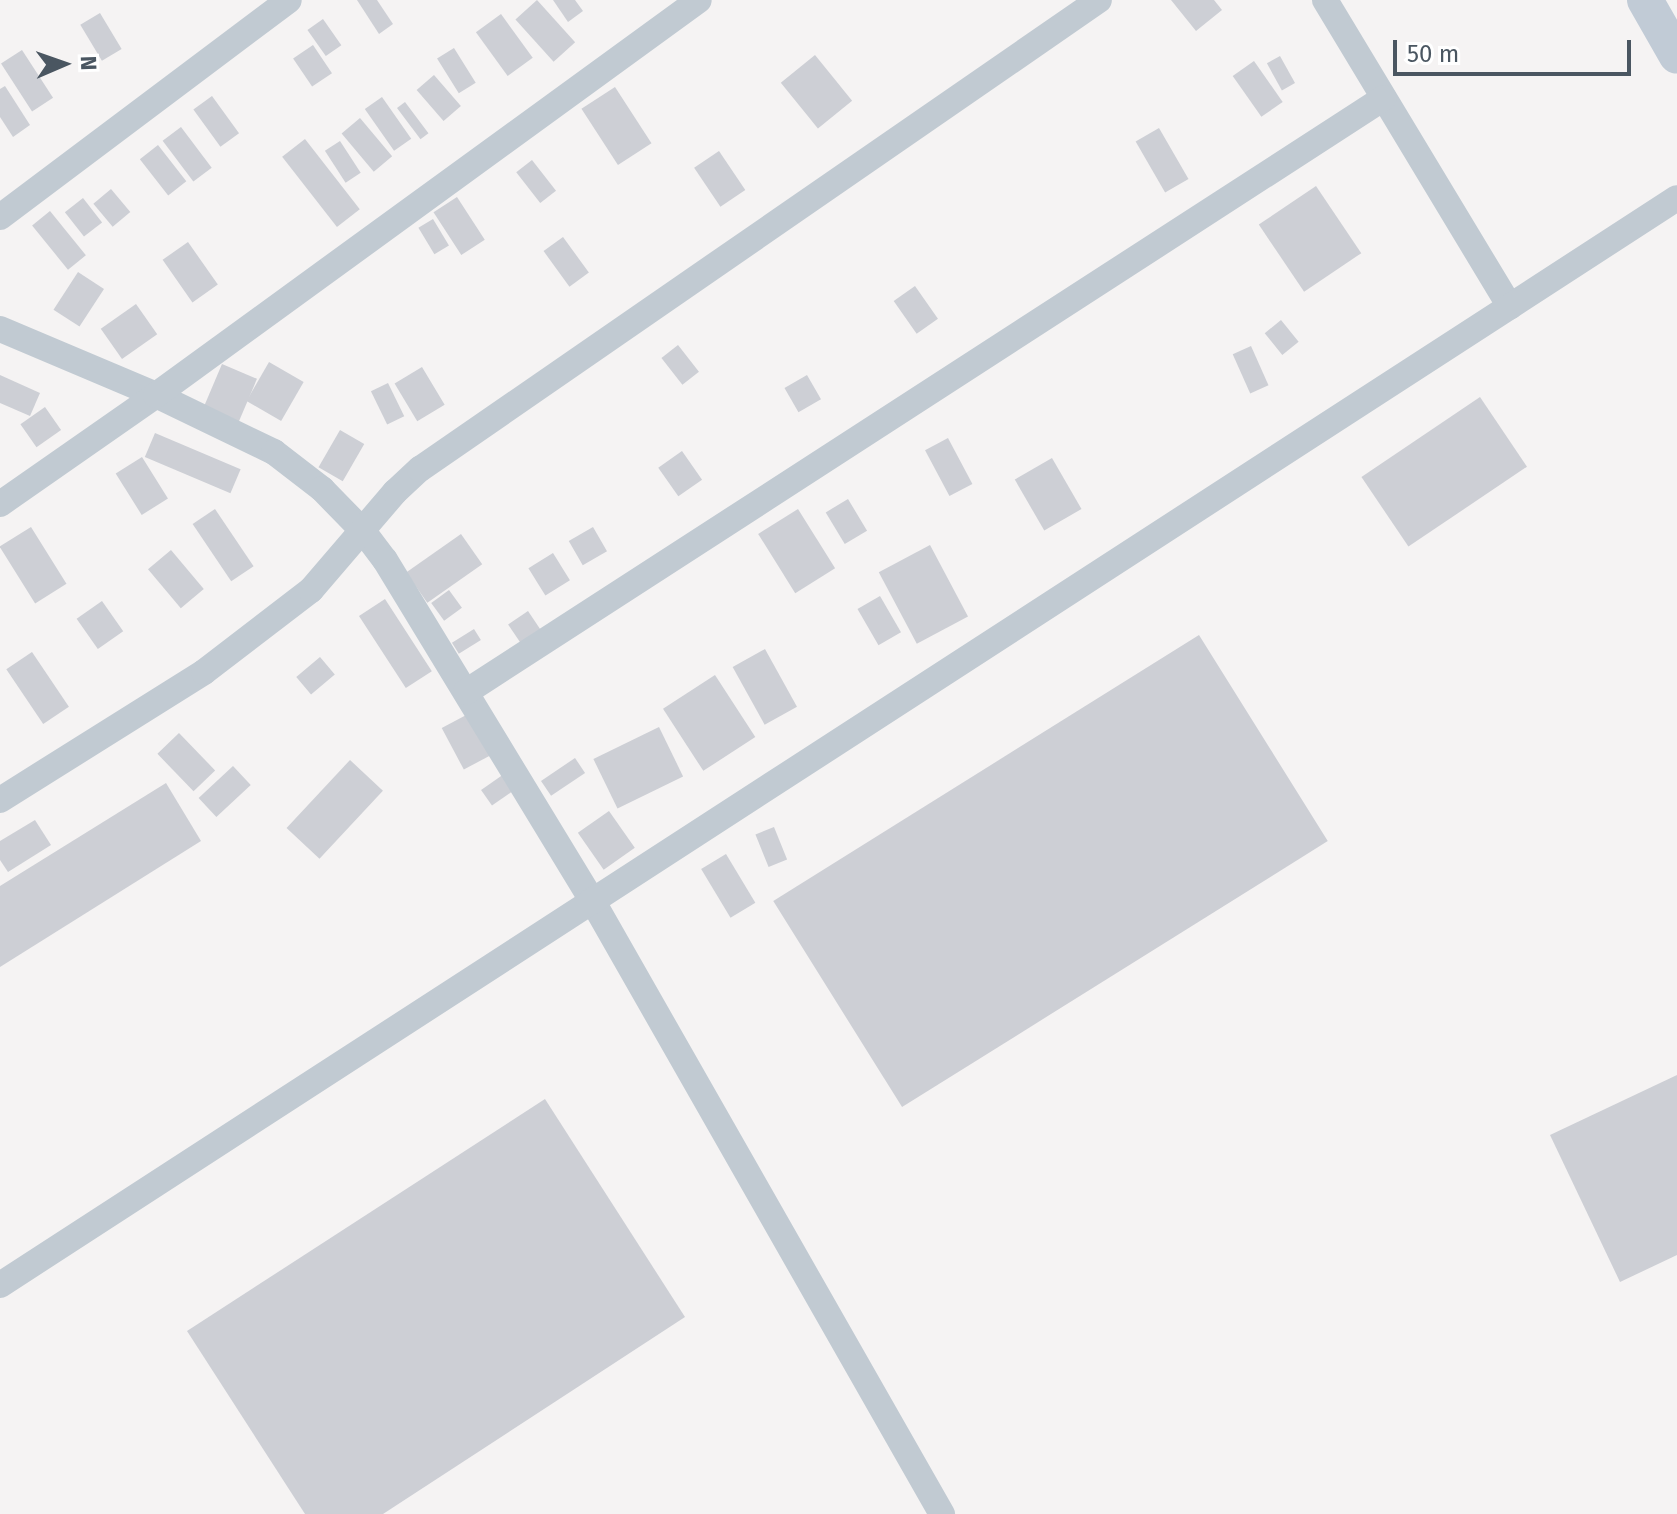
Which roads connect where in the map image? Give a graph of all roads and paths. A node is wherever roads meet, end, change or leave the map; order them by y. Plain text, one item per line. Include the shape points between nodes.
1 (289, 0) edge
2 (699, 0) edge
3 (1099, 0) edge
4 (1325, 0) edge
5 (1645, 0) edge
6 (1677, 56) edge
7 (1384, 98) junction
8 (1677, 198) edge
9 (0, 217) edge
10 (1510, 307) junction
11 (0, 329) edge
12 (156, 395) junction
13 (0, 504) edge
14 (363, 531) junction
15 (466, 692) junction
16 (0, 800) edge
17 (592, 900) junction
18 (0, 1285) edge
19 (942, 1514) edge

1 - 9 street
2 - 12 street
3 - 14 street via 420,469
4 - 7 street
5 - 6 street
7 - 10 street
7 - 15 street
8 - 10 street
10 - 17 street
11 - 12 street
12 - 13 street
12 - 14 street via 274,452 322,489
14 - 15 street
14 - 16 street via 311,590 204,672
15 - 17 street
17 - 18 street
17 - 19 street

